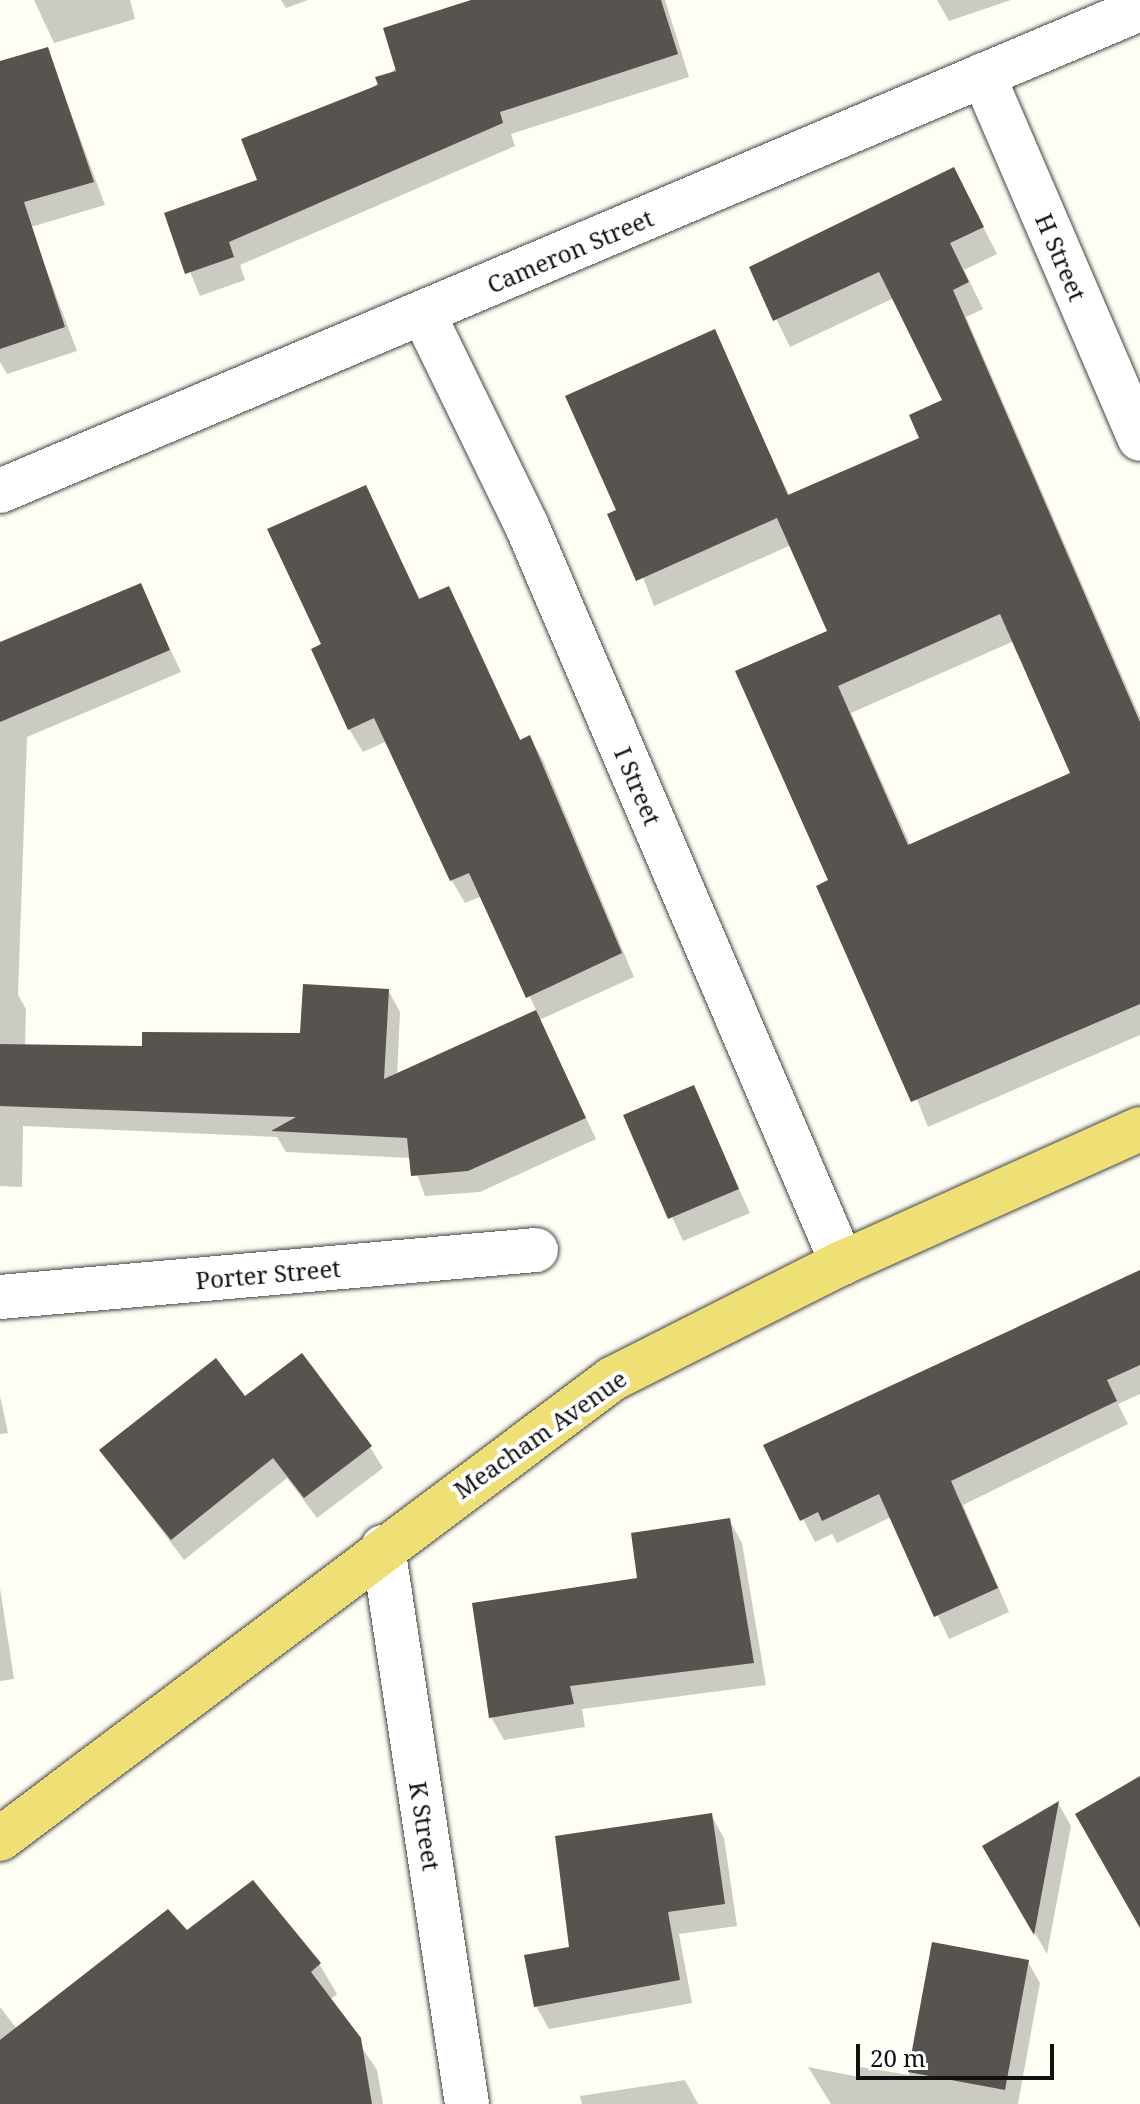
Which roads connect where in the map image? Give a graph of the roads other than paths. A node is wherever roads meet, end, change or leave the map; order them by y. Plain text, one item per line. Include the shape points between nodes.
1 (1140, 9) edge
2 (983, 75) junction
3 (423, 313) junction
4 (1140, 439) edge
5 (0, 491) edge
6 (1140, 1129) edge
7 (536, 1250) dead end
8 (842, 1263) junction
9 (0, 1297) edge
10 (383, 1547) junction
11 (0, 1839) edge
12 (467, 2104) edge

1 - 2 street, Cameron Street
2 - 3 street, Cameron Street
2 - 4 street, H Street
3 - 5 street, Cameron Street
3 - 8 street, I Street via 526,524
6 - 8 main road, Meacham Avenue
7 - 9 street, Porter Street
8 - 10 main road, Meacham Avenue via 612,1379
10 - 11 main road, Meacham Avenue
10 - 12 street, K Street

